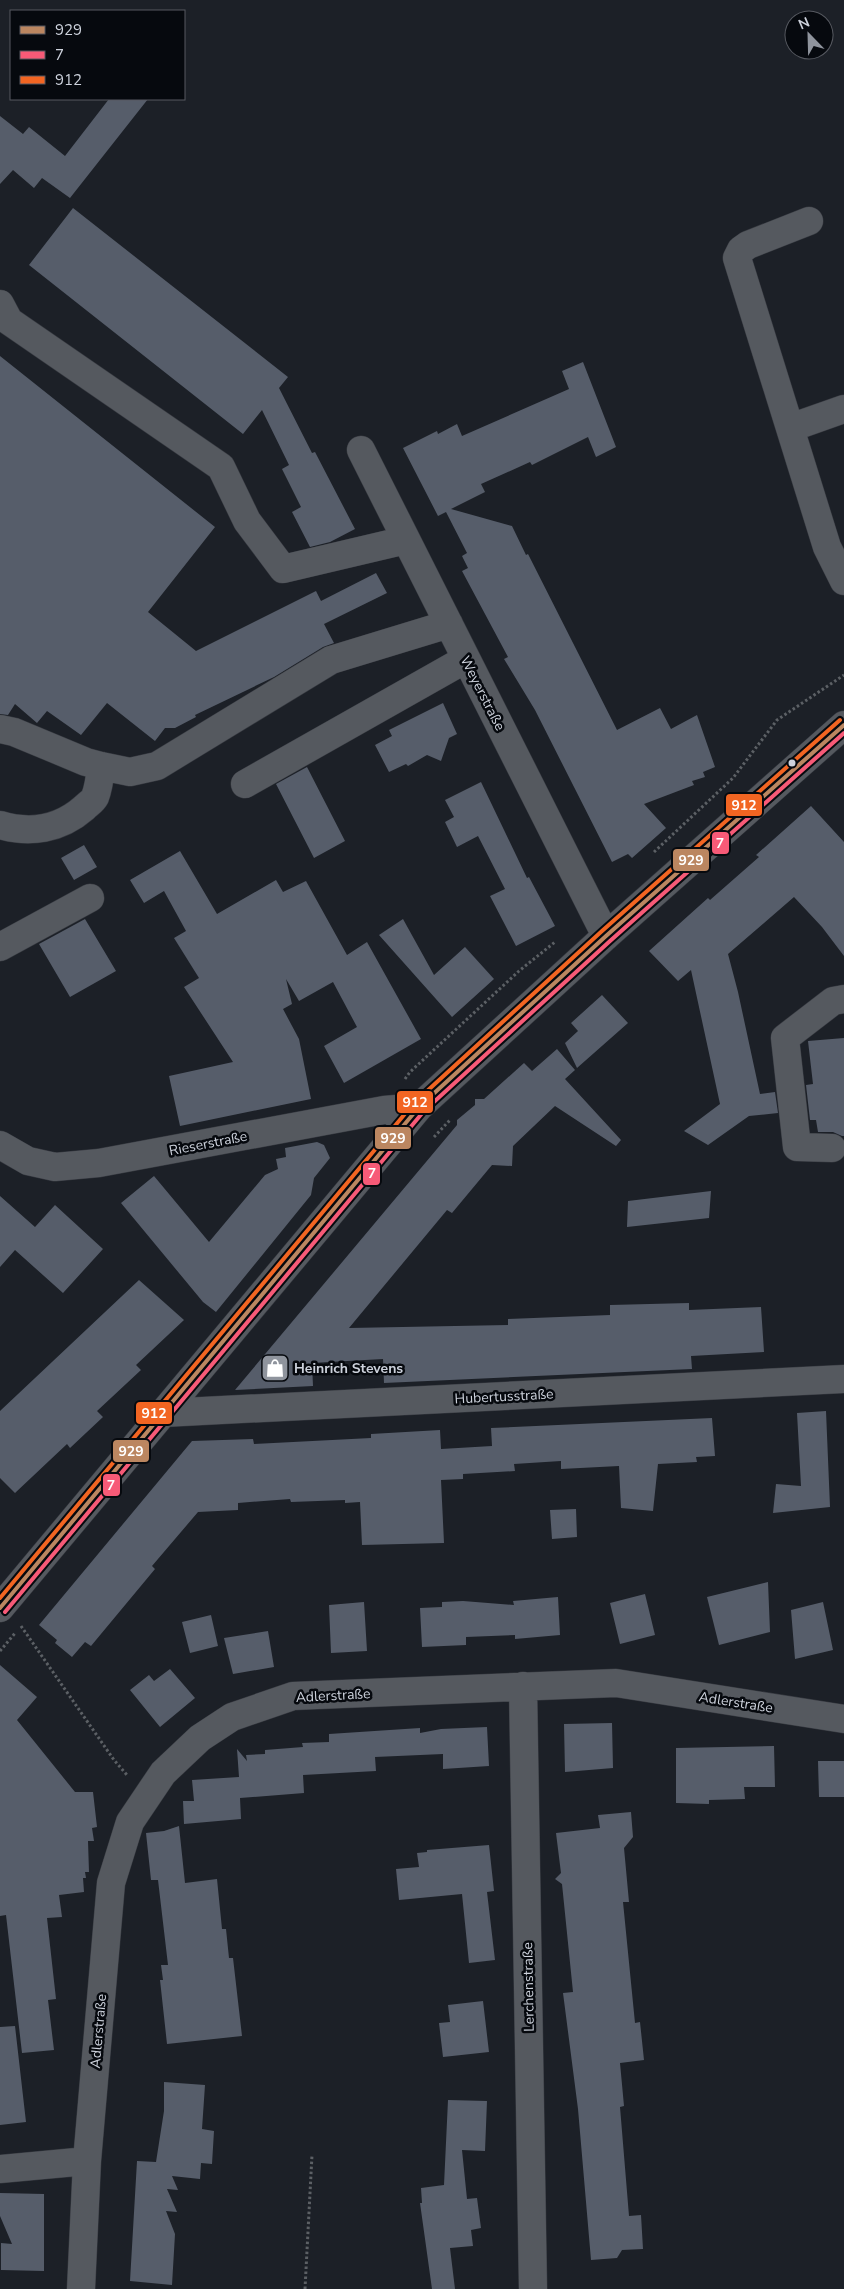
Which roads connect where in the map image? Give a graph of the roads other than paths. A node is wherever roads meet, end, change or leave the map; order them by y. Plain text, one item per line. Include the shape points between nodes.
1 (809, 221) dead end
2 (0, 304) edge
3 (844, 409) edge
4 (790, 428) junction
5 (361, 450) dead end
6 (406, 540) junction
7 (842, 569) edge
8 (449, 624) junction
9 (466, 659) junction
10 (844, 725) edge
11 (0, 729) edge
12 (102, 766) junction
13 (245, 784) dead end
14 (0, 825) edge
15 (90, 898) dead end
16 (606, 936) junction
17 (0, 947) edge
18 (844, 999) edge
19 (419, 1107) junction
20 (0, 1144) edge
21 (832, 1148) dead end
22 (844, 1379) edge
23 (163, 1413) junction
24 (0, 1608) edge
25 (523, 1686) junction
26 (844, 1719) edge
27 (87, 2161) junction
28 (0, 2169) edge
29 (80, 2289) edge
30 (533, 2289) edge

1 - 4 street via 748,245 740,250 737,258
2 - 6 street via 9,321 221,467 247,521 283,569
3 - 4 street
4 - 7 street via 827,546
5 - 6 street, Weyerstraße
6 - 8 street, Weyerstraße
8 - 9 street, Weyerstraße
8 - 12 street via 331,660 156,766 130,772
9 - 13 street
9 - 16 street, Weyerstraße
10 - 16 street
11 - 12 street
12 - 14 street via 94,799 73,817 38,830
15 - 17 street
16 - 19 street
18 - 21 street via 832,1001 785,1038 797,1147
19 - 20 street, Rieserstraße via 384,1110 81,1165 55,1167 28,1161
19 - 23 street
22 - 23 street, Hubertusstraße
23 - 24 street
25 - 26 street, Adlerstraße via 616,1683
25 - 27 street, Adlerstraße via 293,1696 232,1717 200,1738 163,1773 130,1822 111,1882
25 - 30 street, Lerchenstraße
27 - 28 street
27 - 29 street, Adlerstraße

